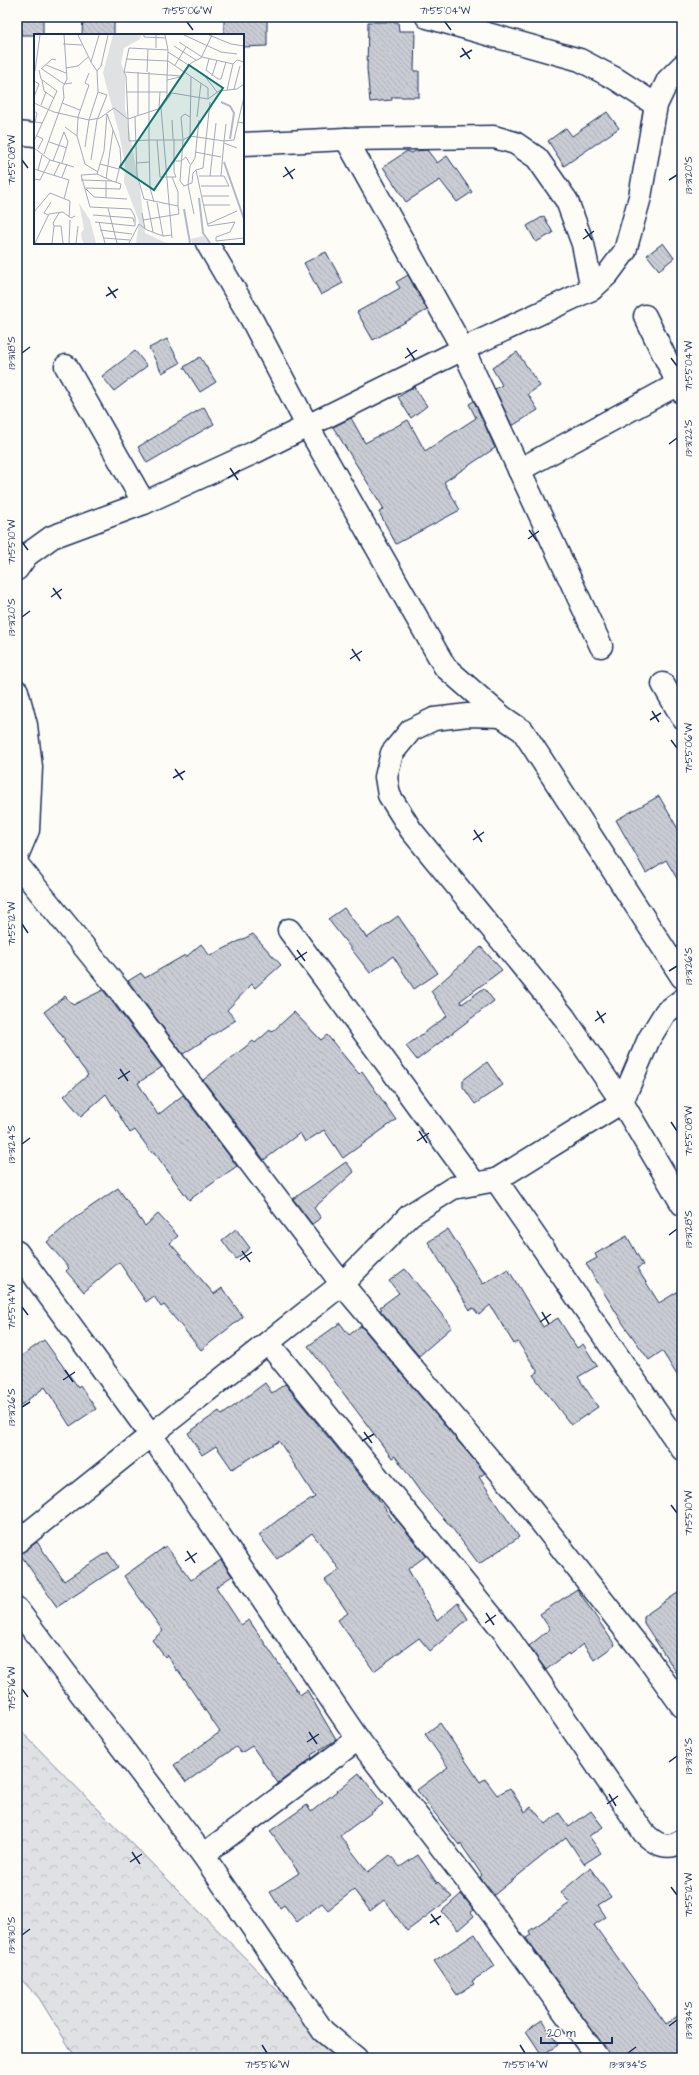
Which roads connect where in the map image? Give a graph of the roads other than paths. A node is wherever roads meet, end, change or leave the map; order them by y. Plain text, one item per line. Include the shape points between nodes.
1 (427, 17) edge
2 (682, 66) edge
3 (656, 105) junction
4 (17, 133) edge
5 (34, 135) edge
6 (346, 139) junction
7 (244, 144) edge
8 (208, 244) edge
9 (592, 289) junction
10 (645, 316) dead end
11 (463, 349) junction
12 (66, 366) dead end
13 (680, 388) edge
14 (308, 427) junction
15 (519, 470) junction
16 (144, 503) junction
17 (17, 569) edge
18 (601, 646) dead end
19 (663, 684) dead end
20 (17, 692) edge
21 (501, 716) junction
22 (682, 717) edge
23 (17, 856) edge
24 (17, 864) edge
25 (289, 930) dead end
26 (682, 977) edge
27 (682, 1000) edge
28 (622, 1102) junction
29 (486, 1182) junction
30 (682, 1204) edge
31 (17, 1252) edge
32 (342, 1284) junction
33 (268, 1343) junction
34 (151, 1435) junction
35 (682, 1449) edge
36 (17, 1542) edge
37 (17, 1609) edge
38 (682, 1706) edge
39 (358, 1739) junction
40 (682, 1841) edge
41 (203, 1855) junction
42 (356, 2058) edge
43 (598, 2058) edge

1 - 3 street via 580,60
2 - 3 street via 668,80
3 - 9 street via 640,197 625,251 608,274
4 - 5 street
6 - 7 street
6 - 9 street via 494,137 515,143 538,158 567,201 583,244
6 - 11 street
8 - 14 street via 252,320
9 - 11 street
10 - 13 street
11 - 14 street
11 - 15 street
12 - 16 street
13 - 15 street
14 - 16 street
14 - 21 street via 445,667
15 - 18 street
16 - 17 street via 52,537 27,555
19 - 22 street
20 - 23 street via 26,725 31,767 28,830
21 - 26 street via 523,731
21 - 28 street via 468,715 434,719 411,730 392,754 386,776 389,796 411,830 564,1017
24 - 32 street via 120,991
25 - 29 street
27 - 28 street via 665,1013 649,1039
28 - 29 street
28 - 30 street
29 - 32 street via 453,1188 410,1215
29 - 35 street
31 - 34 street
32 - 33 street
32 - 38 street via 526,1503
33 - 34 street
33 - 40 street via 506,1634 644,1834 656,1844 670,1846
34 - 36 street
34 - 39 street
37 - 41 street
39 - 41 street
39 - 43 street via 490,1910
41 - 42 street via 323,2031

